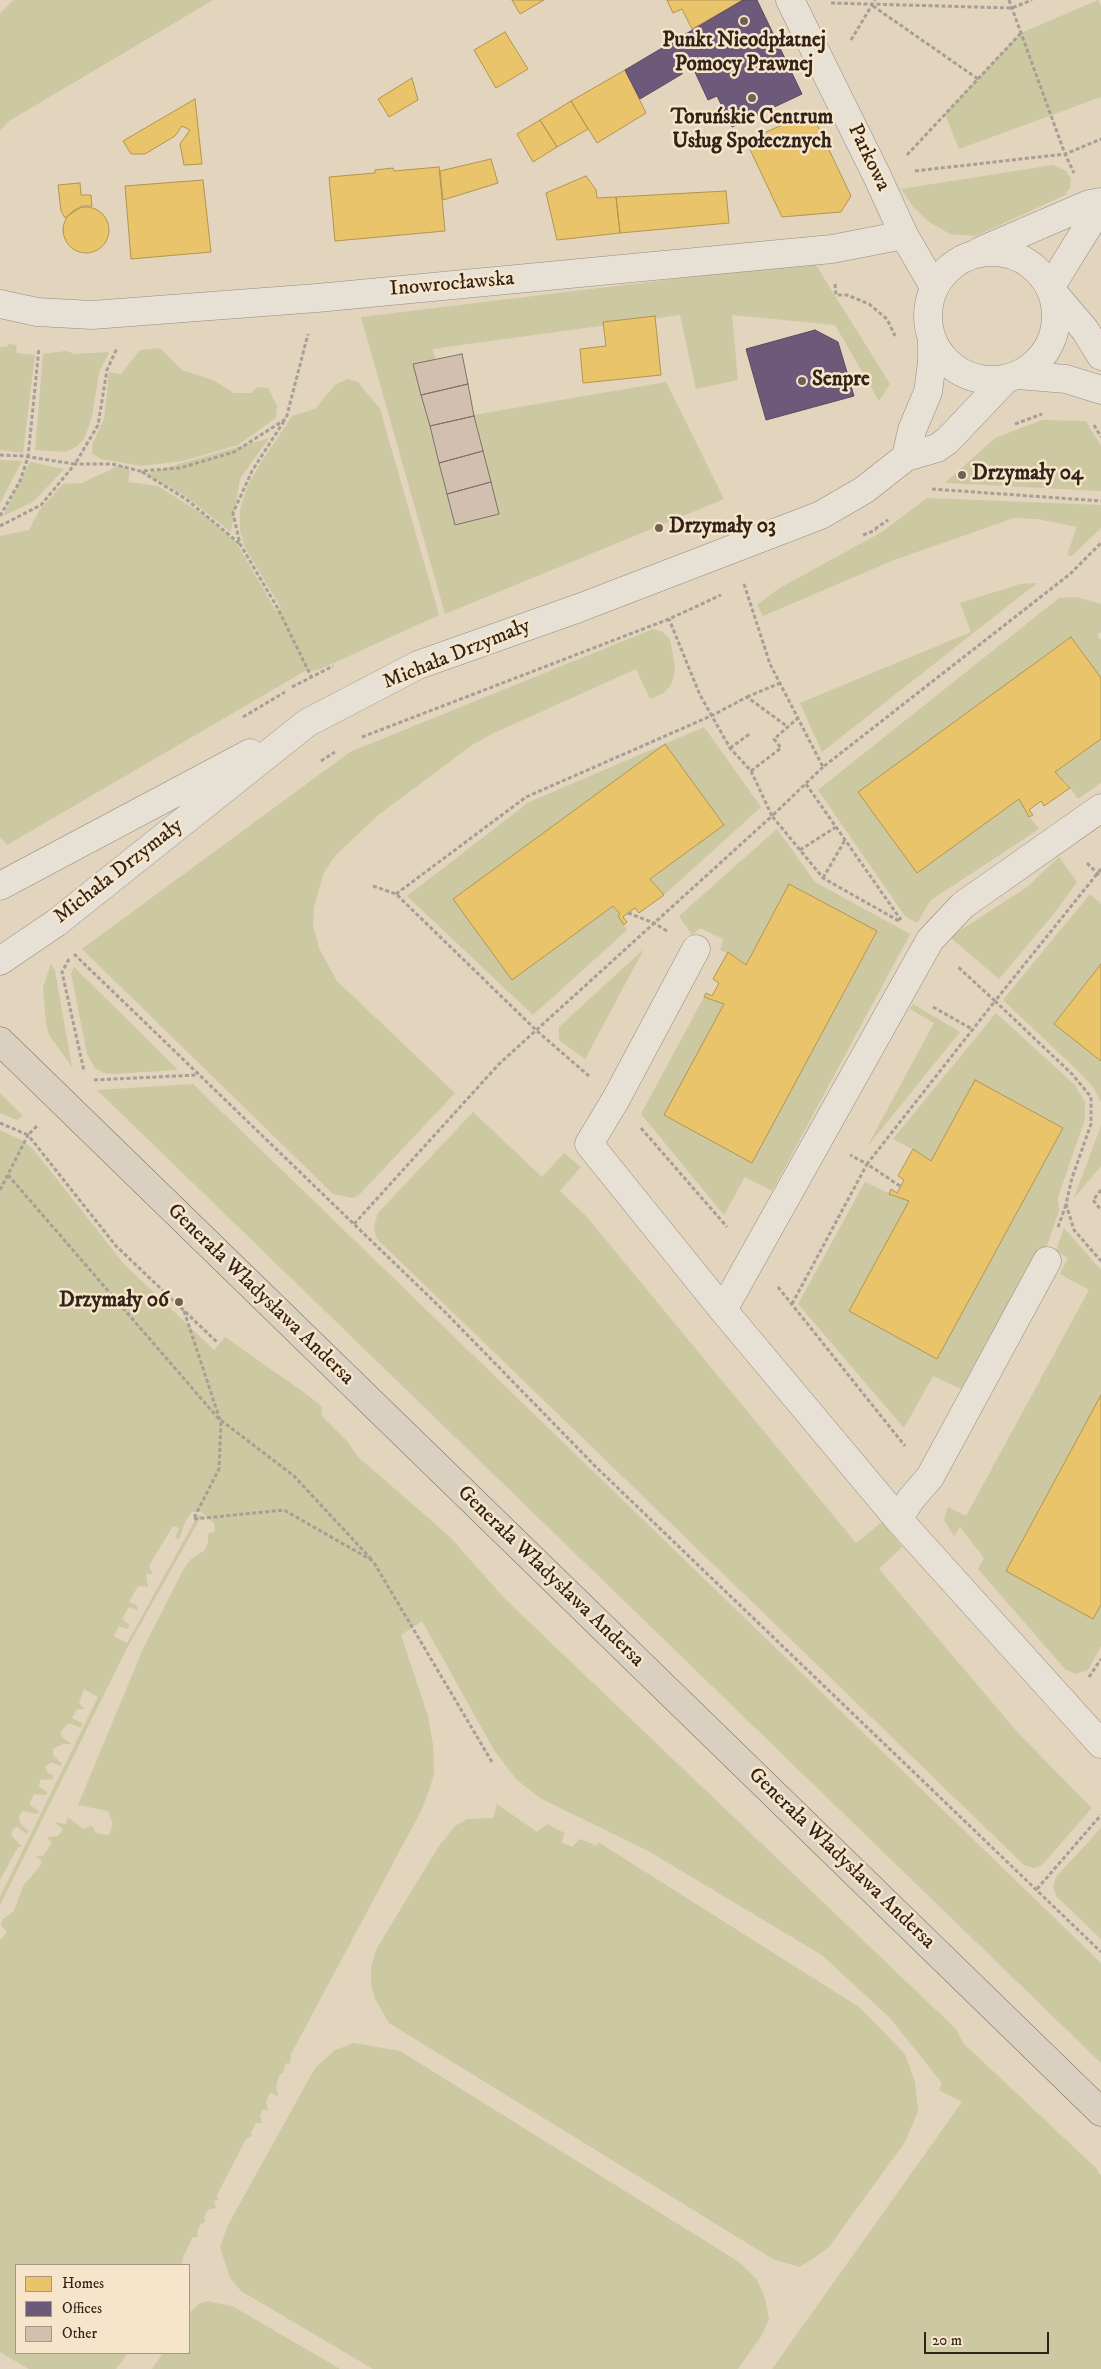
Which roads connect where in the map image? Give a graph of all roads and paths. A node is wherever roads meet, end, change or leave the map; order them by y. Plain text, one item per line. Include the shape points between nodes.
1 (790, 0) edge
2 (875, 0) edge
3 (1009, 0) edge
4 (1032, 0) edge
5 (822, 3) dead end
6 (872, 5) junction
7 (1012, 8) junction
8 (1021, 32) junction
9 (850, 42) dead end
10 (978, 79) junction
11 (1101, 139) edge
12 (1065, 154) junction
13 (901, 162) dead end
14 (877, 176) junction
15 (1097, 205) edge
16 (904, 235) junction
17 (832, 250) junction
18 (959, 260) junction
19 (934, 287) junction
20 (1050, 288) junction
21 (318, 298) junction
22 (0, 304) edge
23 (143, 311) junction
24 (43, 312) junction
25 (896, 340) dead end
26 (932, 340) junction
27 (1101, 356) edge
28 (1012, 378) junction
29 (1101, 390) edge
30 (286, 419) junction
31 (0, 455) edge
32 (28, 457) junction
33 (906, 457) junction
34 (74, 464) junction
35 (140, 471) junction
36 (927, 488) dead end
37 (1101, 501) edge
38 (0, 516) edge
39 (0, 526) edge
40 (876, 530) dead end
41 (858, 537) dead end
42 (1101, 543) edge
43 (240, 544) junction
44 (753, 580) dead end
45 (744, 584) junction
46 (735, 588) dead end
47 (726, 592) dead end
48 (668, 619) junction
49 (334, 665) dead end
50 (311, 676) junction
51 (780, 683) junction
52 (746, 697) junction
53 (713, 715) junction
54 (798, 718) junction
55 (234, 722) dead end
56 (307, 723) junction
57 (788, 727) junction
58 (751, 734) dead end
59 (356, 740) dead end
60 (730, 748) junction
61 (338, 749) dead end
62 (314, 766) dead end
63 (751, 771) junction
64 (806, 784) dead end
65 (1101, 808) edge
66 (836, 828) junction
67 (845, 840) junction
68 (800, 850) dead end
69 (1101, 869) edge
70 (823, 878) dead end
71 (0, 886) edge
72 (373, 886) dead end
73 (396, 894) junction
74 (56, 922) junction
75 (903, 923) dead end
76 (696, 949) dead end
77 (0, 962) edge
78 (902, 990) junction
79 (972, 1029) dead end
80 (537, 1031) junction
81 (0, 1041) edge
82 (198, 1075) junction
83 (86, 1081) dead end
84 (616, 1099) junction
85 (819, 1138) junction
86 (8, 1175) junction
87 (0, 1190) edge
88 (1101, 1190) edge
89 (1101, 1210) edge
90 (354, 1224) junction
91 (753, 1257) junction
92 (1048, 1261) dead end
93 (1101, 1261) edge
94 (792, 1304) junction
95 (183, 1310) junction
96 (723, 1310) junction
97 (218, 1343) dead end
98 (218, 1418) junction
99 (930, 1477) junction
100 (898, 1519) junction
101 (374, 1561) junction
102 (1101, 1659) edge
103 (1087, 1679) dead end
104 (1101, 1744) edge
105 (492, 1762) dead end
106 (1101, 1816) edge
107 (1037, 1889) junction
108 (1101, 1952) edge
109 (1101, 2112) edge

1 - 14 street, Parkowa
2 - 6 path
3 - 7 path
4 - 7 path
5 - 6 path
6 - 7 path
6 - 9 path
6 - 10 path
7 - 8 path
8 - 10 path
8 - 12 path
10 - 13 path
11 - 12 path
12 - 14 path
12 - 15 path
14 - 16 street, Parkowa
15 - 18 street
15 - 20 street via 1091,222
16 - 17 street, Inowrocławska
16 - 19 street, Parkowa
17 - 21 street, Inowrocławska
17 - 25 path via 836,295 847,295 869,304 887,319
18 - 19 street
18 - 20 street via 975,254 1010,254 1027,262
19 - 26 street via 927,316
20 - 27 street via 1085,330
20 - 28 street via 1056,308 1056,329 1048,348 1040,359
21 - 23 street, Inowrocławska
21 - 30 path
22 - 24 street, Inowrocławska
23 - 24 street, Inowrocławska via 92,315
23 - 34 path via 119,344 107,370 98,425
24 - 32 path
26 - 28 street via 938,352 957,371 983,380
26 - 33 street via 928,392 912,430
28 - 29 street via 1059,378
28 - 33 street, Michała Drzymały via 947,441 937,448
30 - 35 path via 234,452 180,468
30 - 43 path via 252,471 233,513
31 - 32 path
32 - 34 path
32 - 38 path via 20,481
33 - 56 street, Michała Drzymały via 864,490 821,515 579,608 418,665
34 - 35 path via 112,464
34 - 39 path via 41,505
35 - 43 path via 186,499
36 - 37 path
40 - 41 path
42 - 54 path via 1070,574 823,767
43 - 50 path via 277,607
44 - 45 path
45 - 46 path
45 - 51 path via 770,664
47 - 48 path
48 - 53 path via 700,695
48 - 59 path
49 - 50 path
50 - 55 path
51 - 52 path
51 - 54 path
52 - 53 path
52 - 57 path
53 - 60 path
53 - 73 path via 526,797
54 - 57 path
56 - 71 street
56 - 74 street, Michała Drzymały
57 - 63 path via 774,739 781,748
58 - 60 path
60 - 63 path
61 - 62 path
63 - 80 path via 772,816
64 - 66 path
65 - 78 street via 963,905 930,940
66 - 67 path
66 - 68 path
67 - 70 path
67 - 75 path
69 - 93 path via 995,1001 1073,1075 1091,1097 1091,1124 1066,1204 1074,1230
72 - 73 path
73 - 80 path
74 - 77 street, Michała Drzymały
74 - 82 path via 72,952
76 - 84 street
78 - 79 path
78 - 85 street
80 - 84 path
80 - 90 path via 500,1064
81 - 109 main road, Generała Władysława Andersa
82 - 83 path
82 - 90 path
84 - 91 path
84 - 96 street via 589,1144
85 - 91 street
85 - 94 path via 866,1164
86 - 87 path
86 - 95 path via 28,1135 116,1246
86 - 98 path
88 - 89 path via 1093,1200
90 - 107 path via 596,1467
91 - 94 path
91 - 96 street
92 - 99 street
94 - 99 path
95 - 97 path
95 - 98 path
96 - 100 street
98 - 101 path via 294,1476
98 - 101 path via 221,1424 219,1469 194,1519 284,1510
99 - 100 street
100 - 104 street
101 - 105 path
102 - 103 path
106 - 107 path
107 - 108 path

